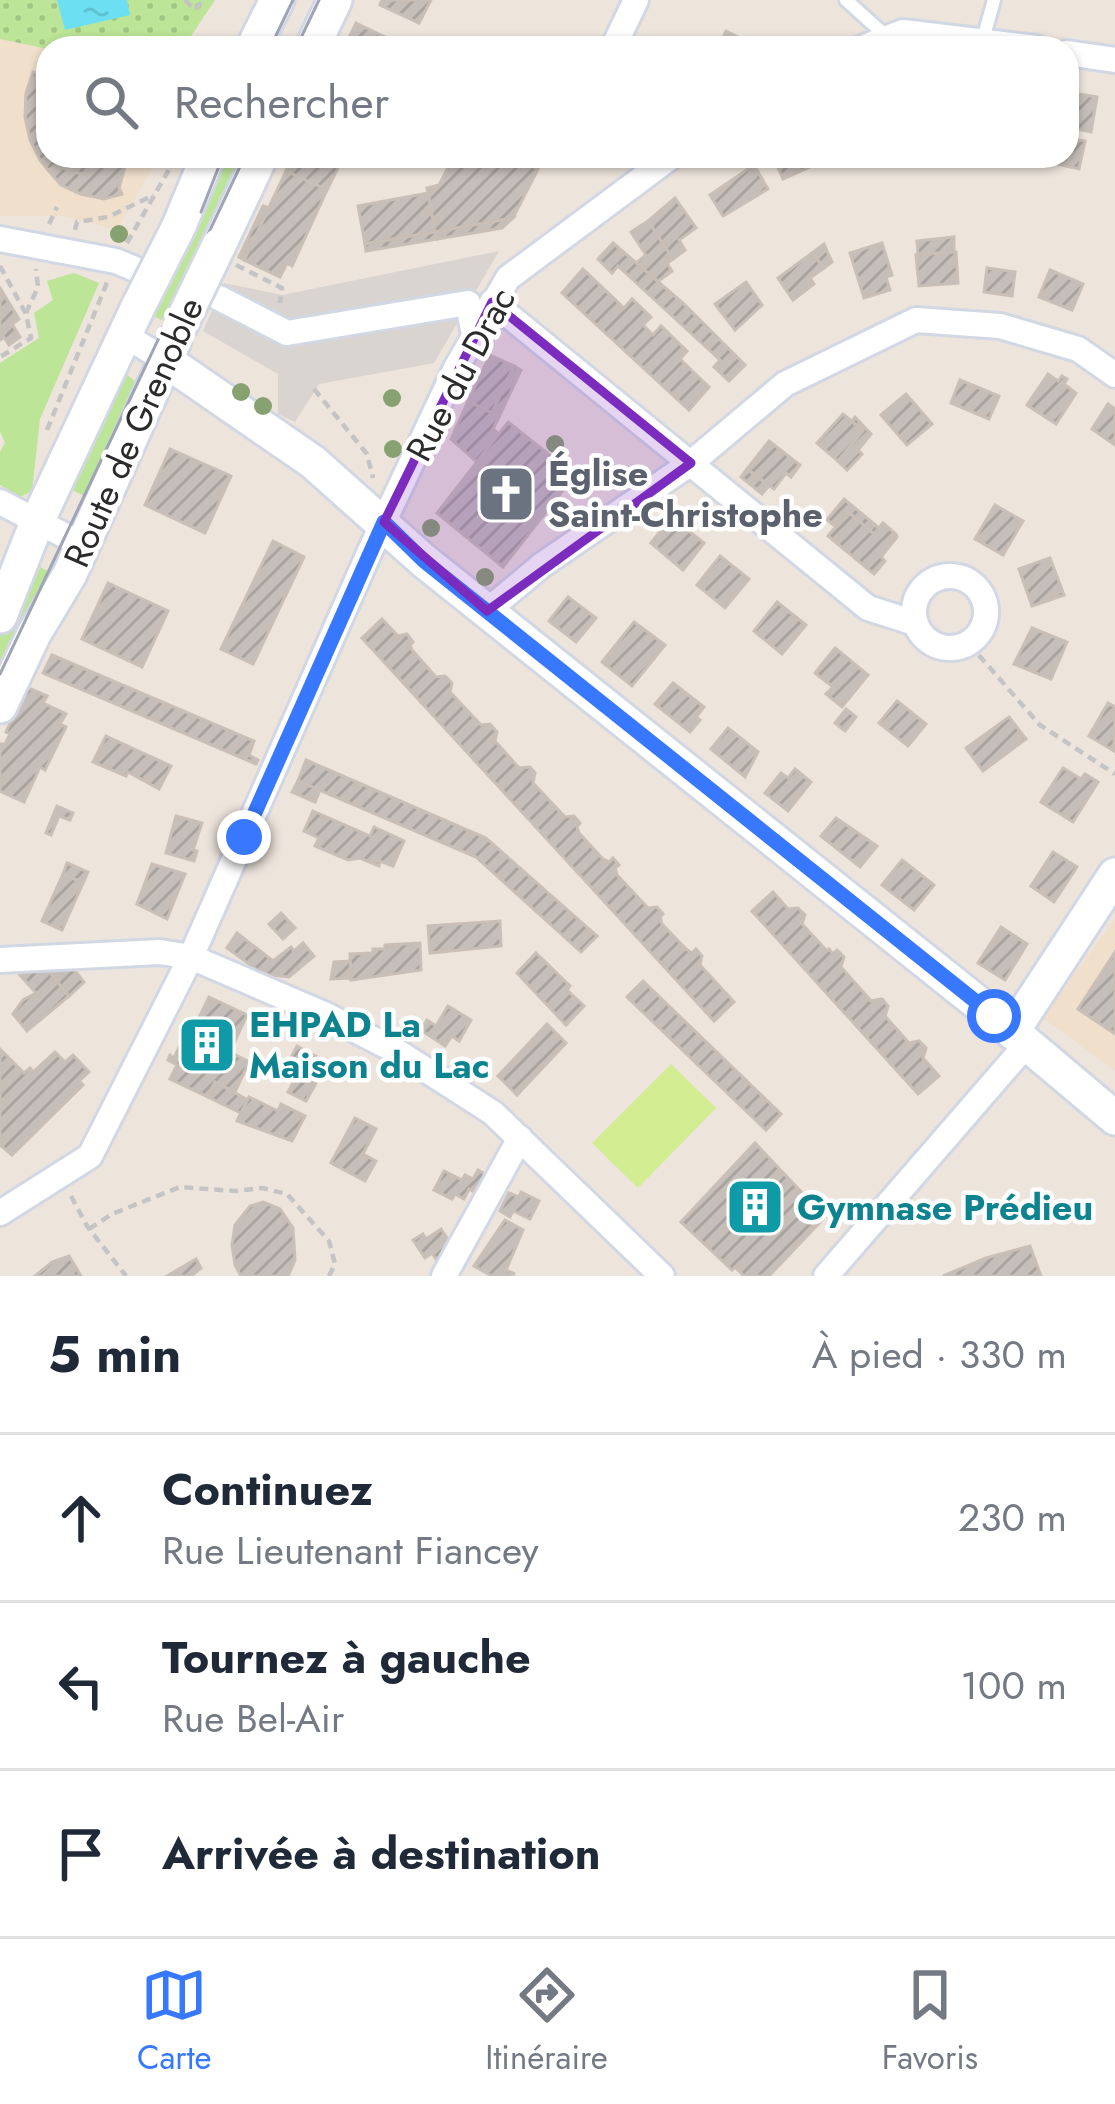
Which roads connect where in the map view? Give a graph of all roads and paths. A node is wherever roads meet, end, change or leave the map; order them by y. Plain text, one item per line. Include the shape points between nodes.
1 (185, 0) edge
2 (203, 0) edge
3 (277, 0) edge
4 (335, 0) edge
5 (636, 0) edge
6 (846, 0) edge
7 (994, 0) edge
8 (260, 36) edge
9 (318, 36) edge
10 (619, 36) edge
11 (886, 36) joint
12 (949, 36) edge
13 (984, 36) edge
14 (1079, 55) edge
15 (1115, 60) edge
16 (169, 168) edge
17 (203, 168) edge
18 (256, 168) edge
19 (656, 168) edge
20 (154, 195) junction
21 (0, 238) edge
22 (69, 252) junction
23 (222, 252) junction
24 (126, 265) junction
25 (0, 266) edge
26 (34, 279) dead end
27 (219, 298) dead end
28 (492, 302) junction
29 (26, 314) junction
30 (131, 322) junction
31 (275, 328) junction
32 (474, 335) junction
33 (172, 344) junction
34 (0, 357) edge
35 (1115, 375) edge
36 (314, 389) dead end
37 (46, 443) dead end
38 (691, 463) junction
39 (373, 476) dead end
40 (0, 502) edge
41 (37, 522) junction
42 (384, 522) junction
43 (83, 544) junction
44 (487, 610) junction
45 (0, 616) edge
46 (915, 623) junction
47 (969, 644) junction
48 (0, 706) edge
49 (1115, 774) edge
50 (1115, 875) edge
51 (190, 957) junction
52 (0, 960) edge
53 (1019, 1038) junction
54 (1115, 1118) edge
55 (520, 1138) junction
56 (60, 1175) junction
57 (0, 1214) edge
58 (89, 1229) junction
59 (126, 1276) edge
60 (329, 1276) edge
61 (444, 1276) edge
62 (662, 1276) edge
63 (826, 1276) edge

1 - 2 path via 195,10
3 - 8 street
4 - 9 street
5 - 10 street
6 - 11 lane
7 - 13 lane
11 - 12 street
14 - 15 street
16 - 20 path
17 - 30 street, Route de Grenoble, bridge
18 - 23 street, Route de Grenoble
19 - 28 street, Rue du Drac via 508,278
20 - 22 path via 77,223
20 - 24 path
21 - 22 street
22 - 24 street
23 - 31 path via 282,288
23 - 33 street, Route de Grenoble, bridge
24 - 37 path via 48,423
25 - 29 path
26 - 29 path
27 - 31 street
28 - 32 street, Rue du Drac
28 - 38 street
29 - 34 path via 31,338
30 - 33 street
30 - 41 street, Route de Grenoble
31 - 32 street via 286,334 468,303
32 - 42 street, Rue du Drac
33 - 42 street
33 - 43 street, Route de Grenoble
35 - 38 street via 1078,349 1000,326 916,320 785,384
36 - 39 path via 368,454
38 - 44 street
38 - 46 street via 868,608
40 - 41 street
41 - 43 street
41 - 45 street, Route de Grenoble
42 - 44 street
42 - 51 street, Rue du Drac
43 - 48 street, Route de Grenoble
44 - 53 street
46 - 47 street via 937,647
46 - 47 street via 916,600 932,580 968,580 987,612
47 - 49 path via 1040,725
50 - 53 street
51 - 52 street
51 - 55 street via 398,1052
51 - 56 street, Rue du Drac via 90,1156
53 - 54 street
53 - 63 street
55 - 61 street
55 - 62 street
56 - 57 street, Rue du Drac
56 - 58 path
58 - 59 path
58 - 60 path via 180,1187 262,1188 287,1194 329,1240

